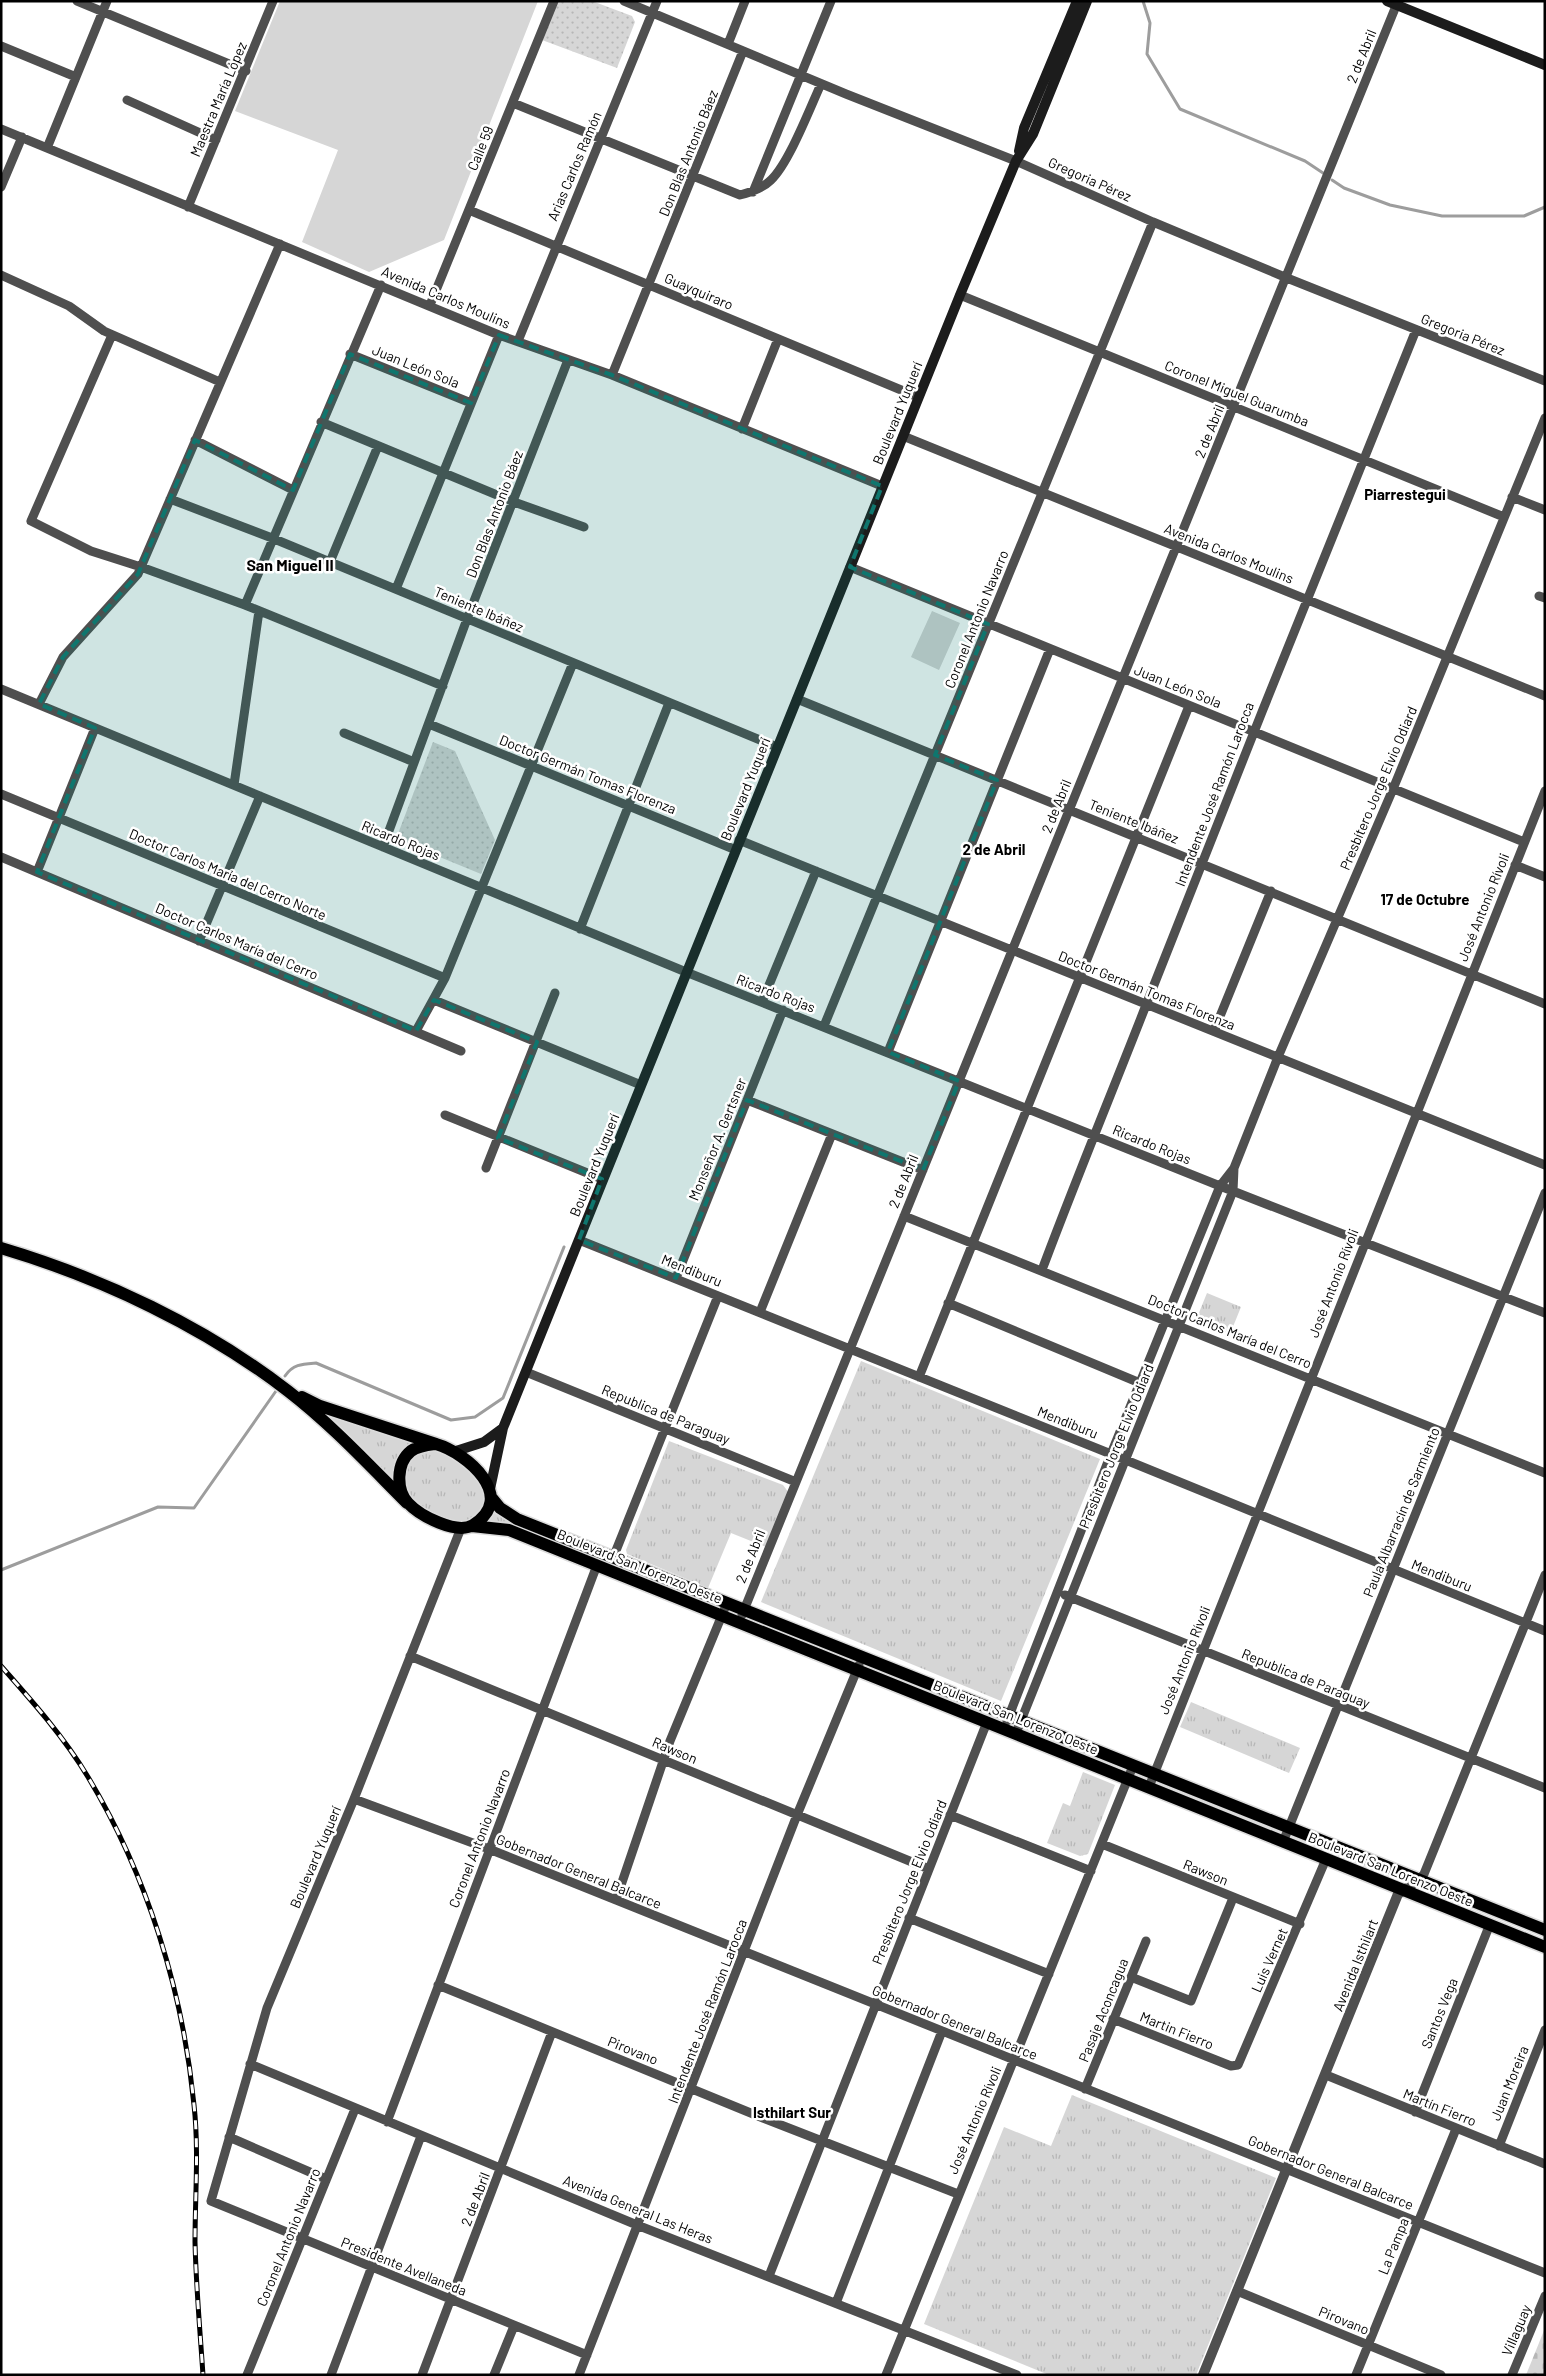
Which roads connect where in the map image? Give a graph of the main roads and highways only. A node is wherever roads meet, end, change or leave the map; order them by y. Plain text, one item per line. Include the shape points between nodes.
1 (1077, 1) edge
2 (1087, 1) edge
3 (1394, 3) edge
4 (1545, 65) edge
5 (1016, 162) junction
6 (1, 1248) edge
7 (288, 1391) junction
8 (503, 1428) junction
9 (436, 1444) junction
10 (456, 1451) junction
11 (490, 1493) junction
12 (407, 1503) junction
13 (467, 1527) junction
14 (724, 1609) junction
15 (860, 1663) junction
16 (1012, 1724) junction
17 (1545, 1930) edge
18 (1545, 1947) edge

1 - 5 main road, Boulevard Yuquerí via 1024,128
2 - 5 main road, Boulevard Yuquerí via 1033,134
3 - 4 main road
5 - 8 main road, Boulevard Yuquerí via 918,397
6 - 7 main road via 92,1280 162,1312
7 - 9 main road via 320,1406
7 - 12 main road via 320,1417
8 - 10 main road via 484,1442
8 - 11 main road, Boulevard Yuquerí
9 - 10 main road
9 - 12 main road via 411,1452 403,1462 400,1482
10 - 11 main road via 473,1464
11 - 13 main road via 484,1514
11 - 14 main road, Boulevard San Lorenzo Oeste via 500,1508 517,1519 613,1558
12 - 13 main road via 449,1527
13 - 14 main road, Boulevard San Lorenzo Oeste via 509,1530 597,1565
14 - 15 main road, Boulevard San Lorenzo Oeste
15 - 16 main road, Boulevard San Lorenzo Oeste
15 - 16 main road, Boulevard San Lorenzo Oeste via 987,1722
16 - 17 main road, Boulevard San Lorenzo Oeste via 1154,1774
16 - 18 main road, Boulevard San Lorenzo Oeste via 1128,1779

